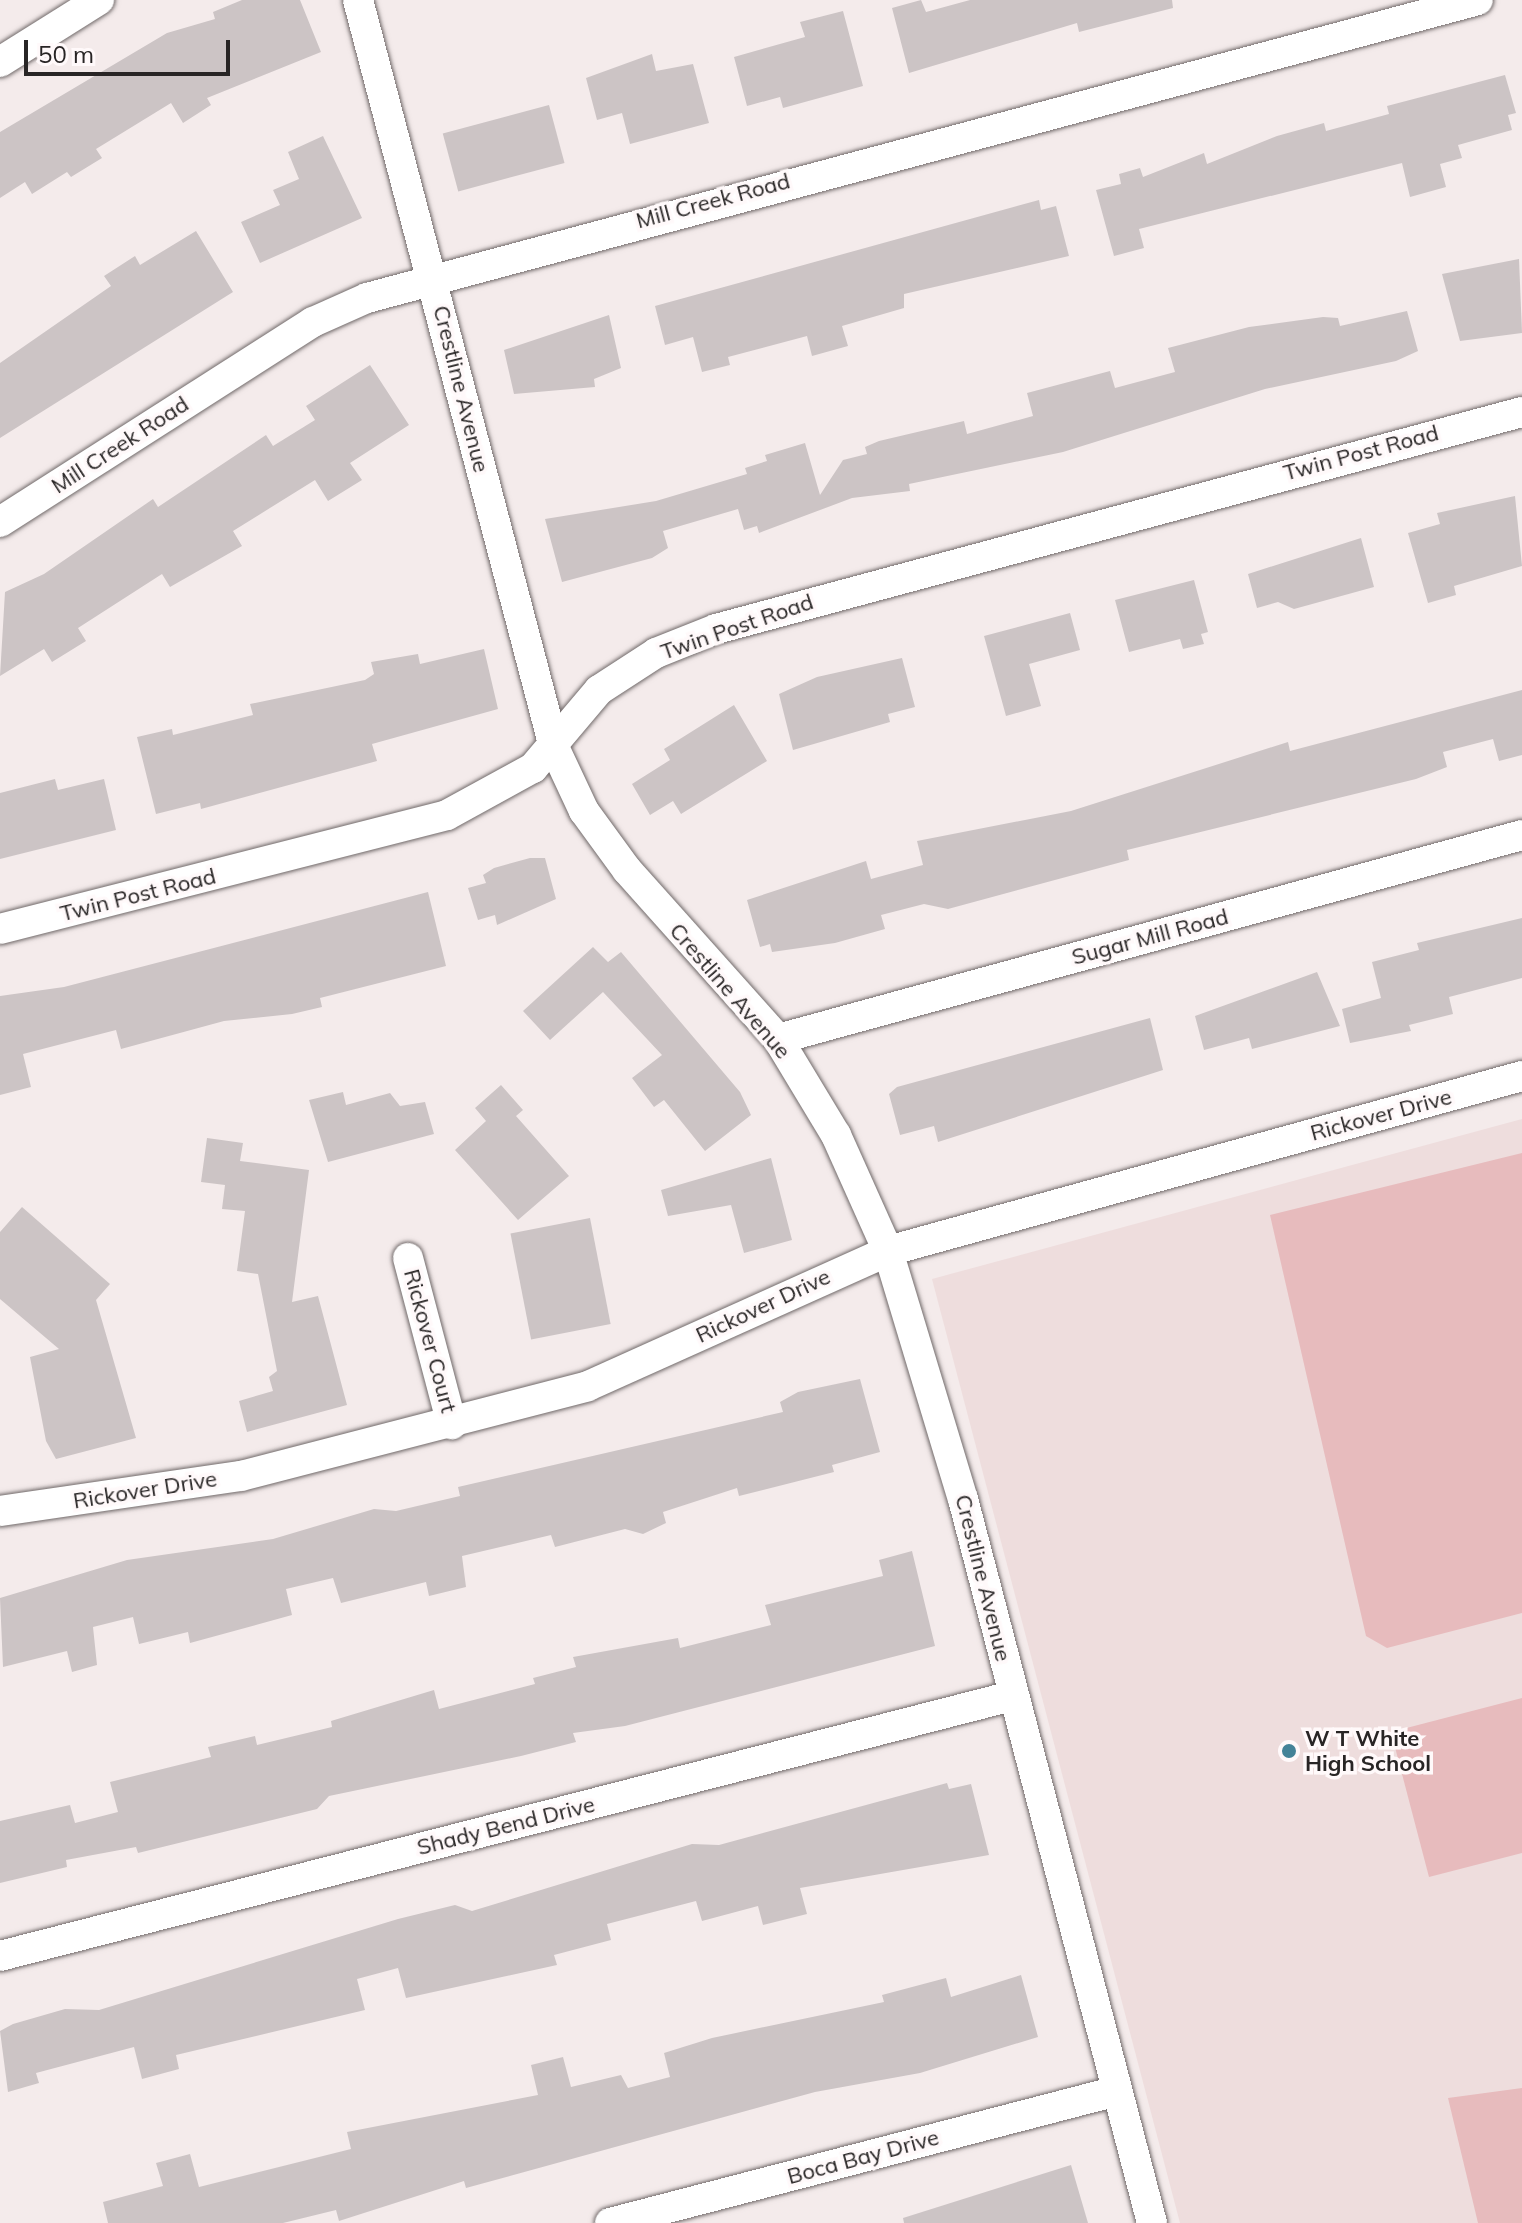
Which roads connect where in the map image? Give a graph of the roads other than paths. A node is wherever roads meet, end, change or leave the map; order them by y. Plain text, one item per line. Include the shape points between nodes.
1 (99, 0) edge
2 (358, 0) edge
3 (1478, 0) edge
4 (0, 62) edge
5 (432, 275) junction
6 (1522, 412) edge
7 (0, 522) edge
8 (554, 747) junction
9 (1522, 835) edge
10 (0, 929) edge
11 (778, 1039) junction
12 (1522, 1076) edge
13 (888, 1251) junction
14 (408, 1258) dead end
15 (452, 1424) junction
16 (0, 1511) edge
17 (1012, 1696) junction
18 (0, 1956) edge
19 (1117, 2091) junction
20 (610, 2223) edge
21 (1152, 2223) edge

1 - 4 street
2 - 5 street, Crestline Avenue
3 - 5 street, Mill Creek Road
5 - 7 street, Mill Creek Road via 313,322
5 - 8 street, Crestline Avenue
6 - 8 street, Twin Post Road via 716,629 656,653 599,690
8 - 10 street, Twin Post Road via 533,768 447,815
8 - 11 street, Crestline Avenue via 584,811 643,891
9 - 11 street, Sugar Mill Road
11 - 13 street, Crestline Avenue via 836,1135
12 - 13 street, Rickover Drive
13 - 15 street, Rickover Drive via 588,1386
13 - 17 street, Crestline Avenue via 963,1499
14 - 15 street, Rickover Court
15 - 16 street, Rickover Drive via 241,1476
17 - 18 street, Shady Bend Drive
17 - 19 street, Crestline Avenue
19 - 20 street, Boca Bay Drive
19 - 21 street, Crestline Avenue

